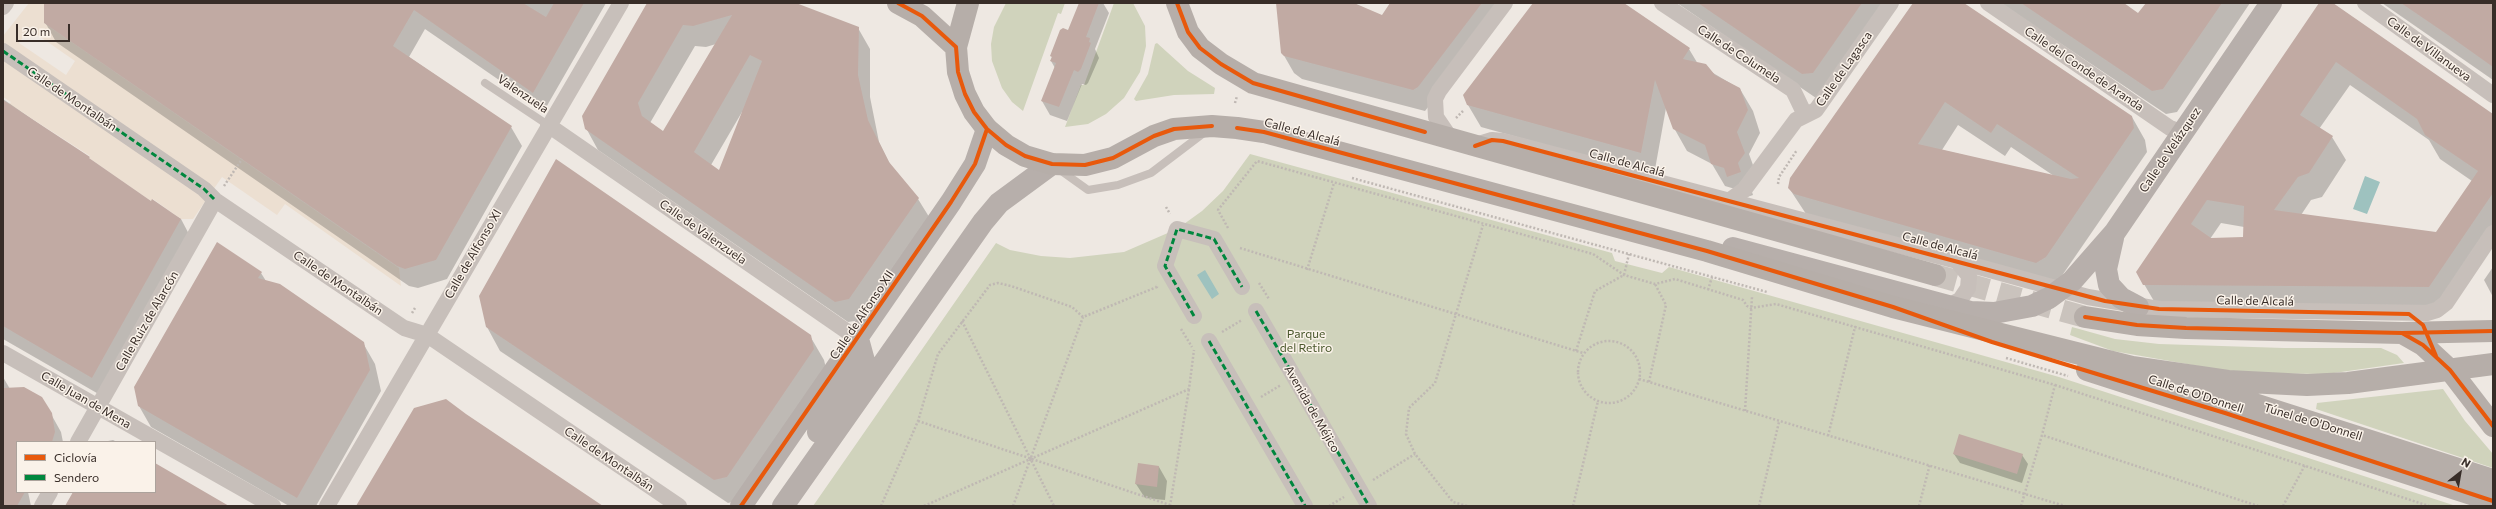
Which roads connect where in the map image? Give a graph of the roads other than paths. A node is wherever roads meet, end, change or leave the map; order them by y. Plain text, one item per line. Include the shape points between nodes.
1 (6, 3) edge
2 (621, 3) edge
3 (898, 3) edge
4 (968, 3) edge
5 (1177, 3) edge
6 (1505, 3) edge
7 (1662, 3) edge
8 (1891, 3) edge
9 (1988, 3) edge
10 (2270, 3) edge
11 (2365, 3) edge
12 (3, 7) edge
13 (956, 47) junction
14 (3, 51) edge
15 (485, 83) dead end
16 (2493, 95) edge
17 (1805, 115) junction
18 (548, 125) junction
19 (1212, 126) junction
20 (987, 129) junction
21 (1456, 131) junction
22 (2181, 132) junction
23 (1475, 146) junction
24 (1052, 164) junction
25 (215, 200) junction
26 (1730, 200) junction
27 (2115, 232) junction
28 (2493, 233) edge
29 (1675, 243) junction
30 (1957, 260) junction
31 (1935, 275) tunnel mouth
32 (1242, 287) dead end
33 (2062, 290) junction
34 (1942, 306) junction
35 (1894, 307) junction
36 (2138, 307) junction
37 (1256, 311) road end
38 (1194, 316) dead end
39 (2085, 317) tunnel mouth
40 (2405, 324) junction
41 (2426, 331) junction
42 (2493, 331) edge
43 (427, 335) junction
44 (858, 339) junction
45 (1209, 341) road end
46 (3, 353) edge
47 (2443, 363) junction
48 (2493, 364) edge
49 (2132, 367) junction
50 (98, 407) junction
51 (2493, 426) edge
52 (79, 441) edge
53 (2493, 480) edge
54 (798, 484) junction
55 (49, 493) edge
56 (2493, 501) edge
57 (42, 506) edge
58 (273, 506) edge
59 (327, 506) edge
60 (679, 506) edge
61 (740, 506) edge
62 (782, 506) edge
63 (1305, 506) edge
64 (1369, 506) edge

1 - 12 street
2 - 18 street, Calle de Alfonso XI
3 - 13 main road via 922,16
4 - 13 main road, Calle de Alcalá
5 - 21 main road, Calle de Alcalá via 1188,32 1200,48 1253,83
6 - 21 street via 1436,98 1436,117
7 - 17 street, Calle de Columela via 1793,90
8 - 17 street, Calle de Lagasca via 1816,110
9 - 22 street, Calle del Conde de Aranda via 2170,128
10 - 22 main road, Calle de Velázquez
11 - 16 street, Calle de Villanueva
13 - 20 main road, Calle de Alcalá via 958,72 965,94
14 - 25 street, Calle de Montalbán via 204,189
15 - 18 lane, Valenzuela
17 - 26 street, Calle de Lagasca via 1796,120 1744,190
18 - 43 street, Calle de Alfonso XI
18 - 44 street, Calle de Valenzuela
19 - 24 main road, Calle de Alcalá via 1174,129 1154,136 1113,158 1084,165
19 - 24 lane via 1151,173 1118,186 1088,190
19 - 29 main road, Calle de Alcalá via 1264,132
20 - 24 main road, Calle de Alcalá via 1006,145 1025,156
20 - 44 main road, Calle de Alfonso XII via 975,164
21 - 23 main road, Calle de Alcalá
22 - 27 main road, Calle de Velázquez
23 - 26 street, Calle de Alcalá via 1492,140 1503,141
23 - 31 main road, Calle de Alcalá
24 - 54 main road via 999,203 983,222
25 - 43 street, Calle de Montalbán via 404,328
25 - 50 street, Calle Ruiz de Alarcón
26 - 30 street, Calle de Alcalá
27 - 33 main road, Calle de Velázquez via 2082,272
27 - 36 main road via 2106,269 2109,285 2121,298
28 - 40 street via 2446,303 2437,310
29 - 34 main road, Calle de Alcalá via 1694,242 1724,246
29 - 35 main road, Calle de Alcalá
30 - 33 street, Calle de Alcalá
30 - 34 street, Calle de Alcalá via 1969,276 1968,288 1960,300
32 - 38 street via 1214,239 1177,228 1165,266
33 - 34 main road, Calle de Alcalá via 2032,306 2007,312 1971,312
33 - 36 street, Calle de Alcalá
35 - 49 main road, Calle de Alcalá
35 - 56 main road, Calle de O'Donnell via 1992,342 2225,413
36 - 40 street, Calle de Alcalá
37 - 64 street, Avenida de Méjico
39 - 40 main road, Calle de Alcalá via 2137,325 2186,328
40 - 41 main road, Calle de Alcalá
40 - 47 main road via 2418,341
41 - 42 main road, Calle de Alcalá
41 - 47 street
43 - 59 street, Calle de Alfonso XI
43 - 60 street, Calle de Montalbán
44 - 54 main road via 864,361 812,442 800,467
44 - 61 main road, Calle de Alfonso XII
45 - 63 street
46 - 50 street, Calle Juan de Mena
47 - 48 main road, Calle de Alcalá
47 - 49 main road, Calle de Alcalá via 2348,383 2279,385 2228,381
47 - 51 main road
49 - 53 main road, Túnel de O'Donnell via 2321,424
50 - 52 street, Calle Ruiz de Alarcón
50 - 58 street, Calle Juan de Mena
54 - 62 main road
55 - 57 street

